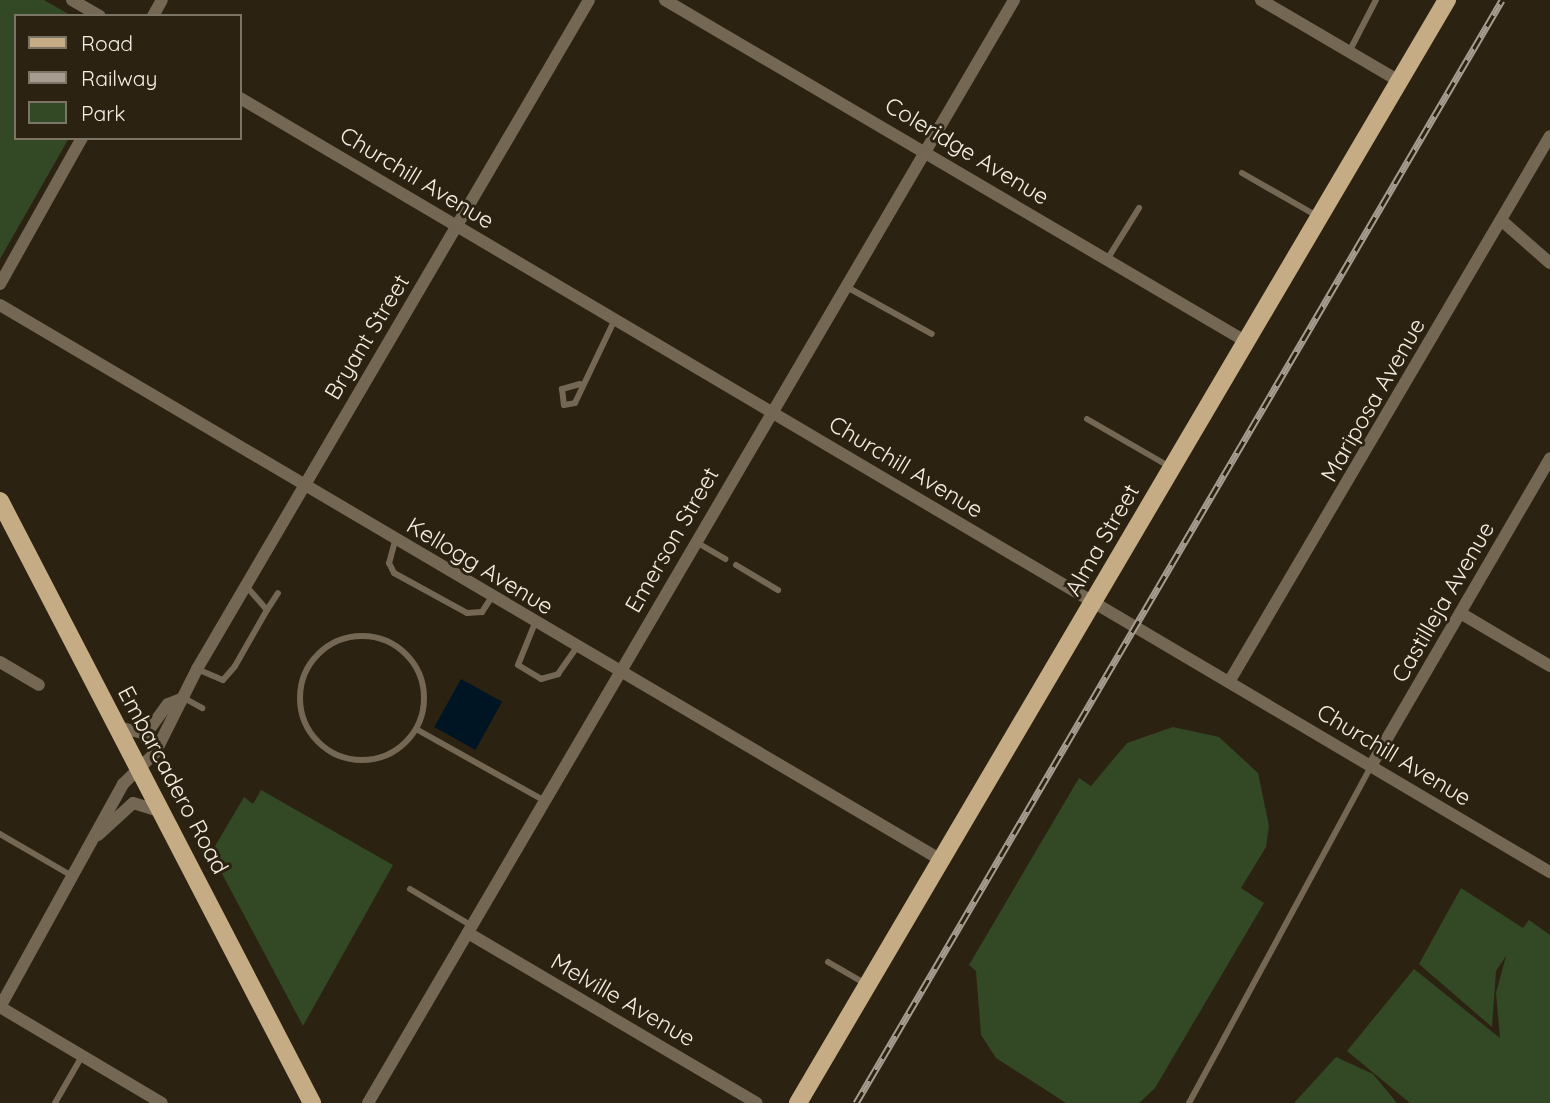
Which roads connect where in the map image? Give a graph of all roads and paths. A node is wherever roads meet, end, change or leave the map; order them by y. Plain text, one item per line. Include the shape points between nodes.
1 (72, 0) edge
2 (589, 0) edge
3 (665, 0) edge
4 (1014, 0) edge
5 (1261, 0) edge
6 (1376, 0) edge
7 (1447, 0) edge
8 (96, 14) edge
9 (1349, 52) junction
10 (1399, 81) junction
11 (242, 99) edge
12 (1550, 136) edge
13 (81, 140) edge
14 (926, 150) junction
15 (1242, 173) dead end
16 (1139, 208) dead end
17 (1318, 217) junction
18 (1501, 220) junction
19 (457, 226) junction
20 (1108, 258) junction
21 (1550, 263) edge
22 (0, 285) edge
23 (845, 286) junction
24 (0, 305) edge
25 (615, 319) junction
26 (932, 334) dead end
27 (1245, 341) junction
28 (580, 384) dead end
29 (771, 412) junction
30 (1087, 419) dead end
31 (1550, 458) edge
32 (1172, 468) junction
33 (303, 486) junction
34 (0, 501) edge
35 (395, 541) junction
36 (696, 542) junction
37 (726, 559) dead end
38 (736, 565) dead end
39 (246, 586) junction
40 (778, 590) dead end
41 (278, 593) dead end
42 (491, 598) junction
43 (1094, 602) junction
44 (267, 610) junction
45 (1462, 614) junction
46 (535, 624) junction
47 (577, 648) junction
48 (1548, 660) edge
49 (0, 662) edge
50 (197, 669) junction
51 (620, 673) junction
52 (1229, 682) junction
53 (39, 685) dead end
54 (184, 698) junction
55 (202, 708) dead end
56 (118, 727) junction
57 (416, 729) junction
58 (1371, 766) junction
59 (139, 767) junction
60 (545, 801) junction
61 (163, 813) junction
62 (0, 834) edge
63 (98, 835) junction
64 (941, 860) junction
65 (1550, 872) edge
66 (76, 878) junction
67 (410, 889) dead end
68 (470, 930) junction
69 (828, 962) dead end
70 (868, 985) junction
71 (0, 1007) edge
72 (83, 1055) junction
73 (304, 1081) junction
74 (158, 1102) edge
75 (1191, 1102) edge
76 (55, 1103) edge
77 (312, 1103) edge
78 (319, 1103) edge
79 (368, 1103) edge
80 (757, 1103) edge
81 (797, 1103) edge

1 - 8 street
2 - 19 street, Bryant Street
3 - 14 street, Coleridge Avenue
4 - 14 street, Emerson Street
5 - 9 street
6 - 9 lane
7 - 10 main road, Alma Street
9 - 10 street
10 - 17 main road, Alma Street
11 - 19 street, Churchill Avenue
12 - 18 street, Mariposa Avenue
13 - 22 street
14 - 20 street, Coleridge Avenue
14 - 23 street, Emerson Street
15 - 17 lane
16 - 20 lane
17 - 27 main road, Alma Street
18 - 21 street
18 - 52 street, Mariposa Avenue
19 - 25 street, Churchill Avenue
19 - 33 street, Bryant Street
20 - 27 street, Coleridge Avenue
23 - 26 lane
23 - 29 street, Emerson Street
24 - 33 street, Kellogg Avenue
25 - 28 lane
25 - 29 street, Churchill Avenue
27 - 32 main road, Alma Street
29 - 36 street, Emerson Street
29 - 43 street, Churchill Avenue
30 - 32 lane
31 - 45 street, Castilleja Avenue
32 - 43 main road, Alma Street
33 - 35 street, Kellogg Avenue
33 - 39 street, Bryant Street
34 - 56 main road, Embarcadero Road
35 - 42 street, Kellogg Avenue
35 - 42 lane via 389,563 394,573 467,613 481,612
36 - 37 lane
36 - 51 street, Emerson Street
38 - 40 lane
39 - 44 lane
39 - 50 street, Bryant Street
41 - 44 lane
42 - 46 street, Kellogg Avenue
43 - 52 street, Churchill Avenue
43 - 64 main road, Alma Street
44 - 50 lane via 229,675 216,680
45 - 48 street
45 - 58 street, Castilleja Avenue
46 - 47 street, Kellogg Avenue
46 - 47 lane via 518,665 541,679 558,674
47 - 51 street, Kellogg Avenue
49 - 53 street
50 - 54 street, Bryant Street
51 - 60 street, Emerson Street
51 - 64 street, Kellogg Avenue
52 - 58 street, Churchill Avenue
54 - 55 lane
54 - 56 street, Bryant Street via 168,704 146,734
54 - 59 street, Bryant Street via 155,753
56 - 59 main road, Embarcadero Road
57 - 57 lane via 379,758 332,752 303,715 308,668 345,639 392,644 422,681
57 - 60 lane
58 - 65 street, Churchill Avenue
58 - 75 lane
59 - 61 main road, Embarcadero Road
59 - 63 street, Bryant Street via 123,783
60 - 68 street, Emerson Street
61 - 63 street, Bryant Street via 133,803
61 - 73 main road, Embarcadero Road
62 - 66 lane
63 - 66 street, Bryant Street
64 - 70 main road, Alma Street
66 - 71 street, Bryant Street
67 - 68 lane
68 - 79 street, Emerson Street
68 - 80 street, Melville Avenue
69 - 70 lane
70 - 81 main road, Alma Street
71 - 72 street
72 - 74 street
72 - 76 lane
73 - 77 main road, Embarcadero Road
73 - 78 main road, Embarcadero Road

